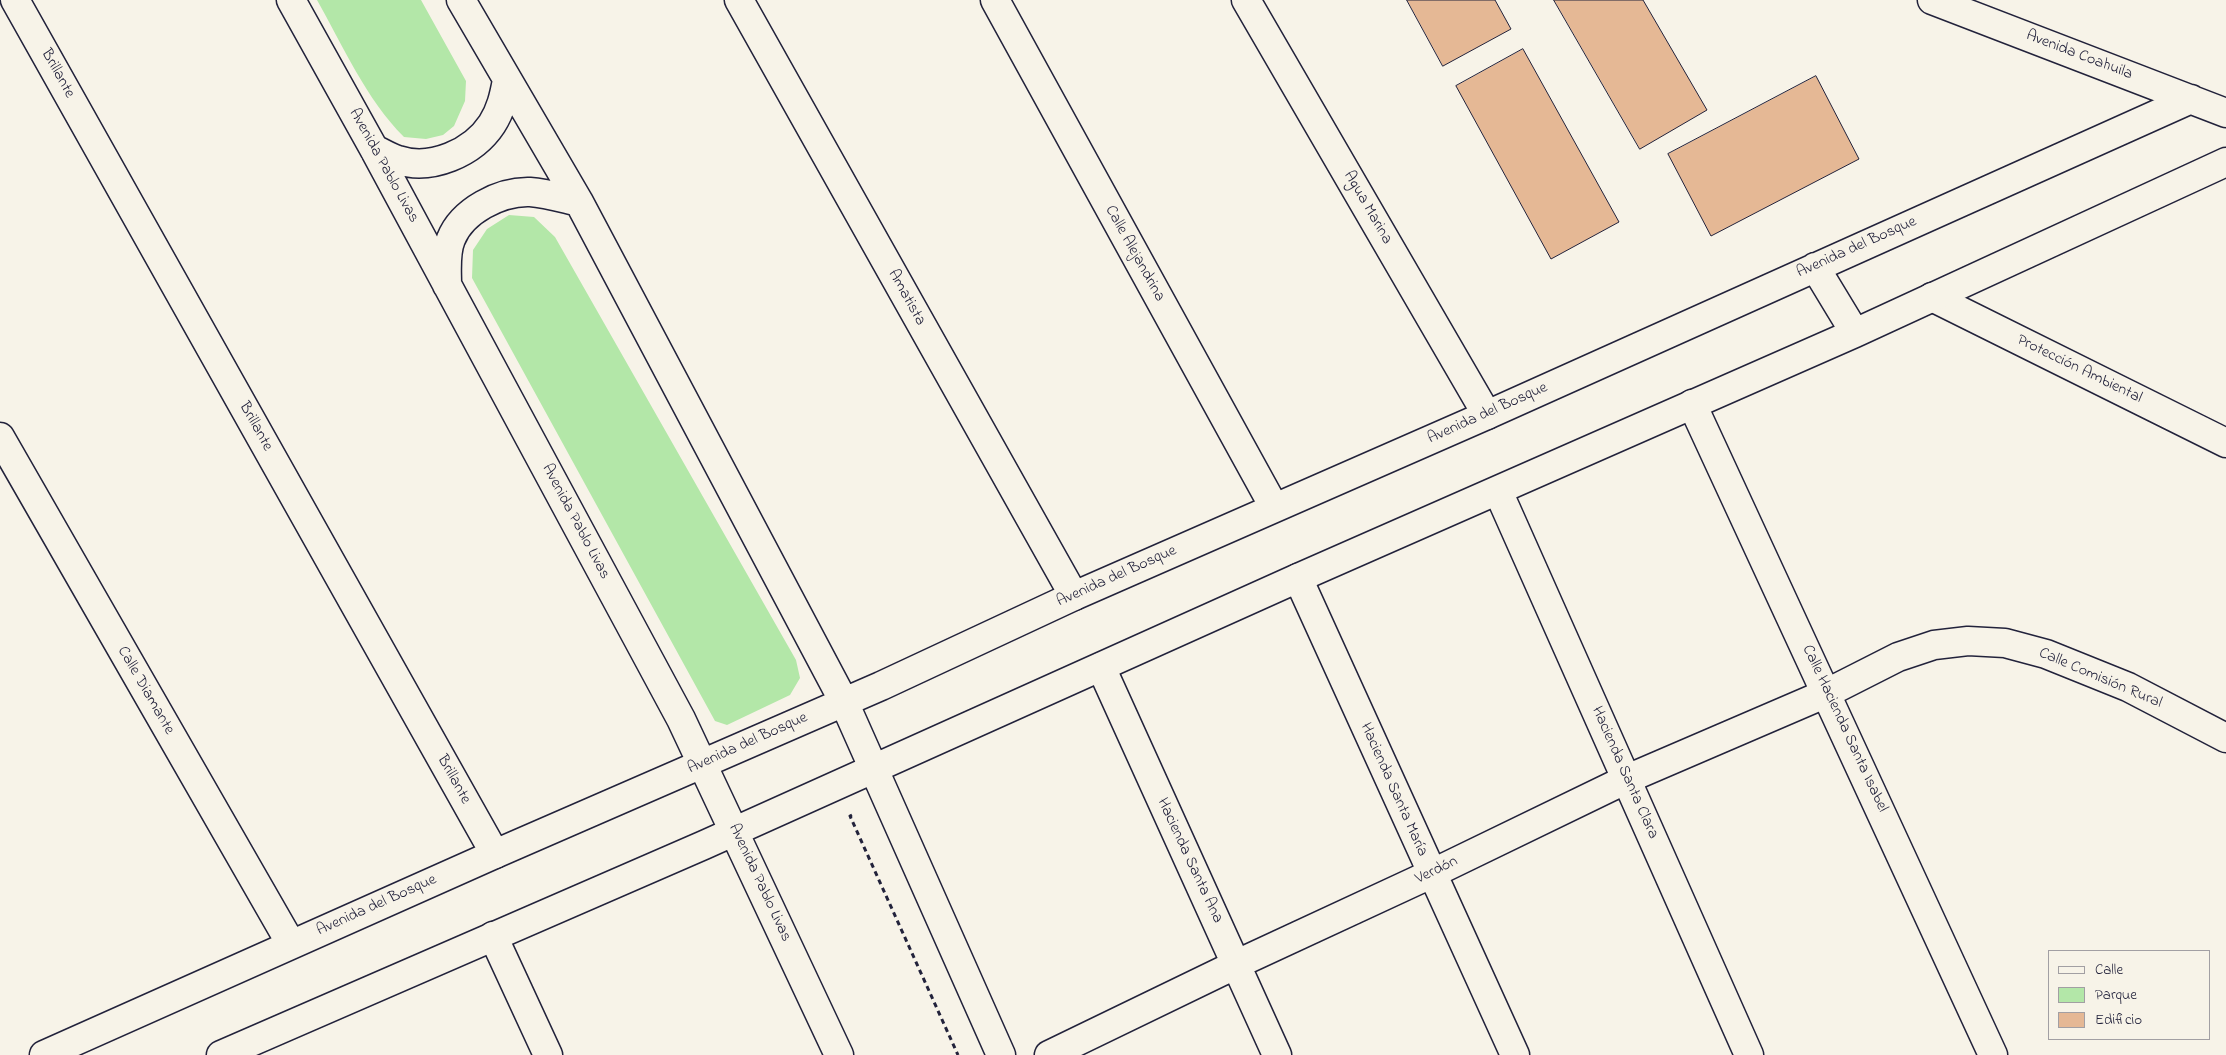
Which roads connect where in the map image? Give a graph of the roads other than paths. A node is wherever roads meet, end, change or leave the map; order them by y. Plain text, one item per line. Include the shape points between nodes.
1 (11, 0) edge
2 (16, 0) edge
3 (291, 0) edge
4 (461, 0) edge
5 (739, 0) edge
6 (995, 0) edge
7 (1246, 0) edge
8 (1932, 0) edge
9 (0, 6) edge
10 (507, 80) junction
11 (2190, 99) junction
12 (2226, 113) edge
13 (374, 149) junction
14 (2226, 162) edge
15 (579, 202) junction
16 (1815, 267) junction
17 (447, 285) junction
18 (1932, 298) junction
19 (1855, 334) junction
20 (1692, 404) junction
21 (1487, 415) junction
22 (0, 437) edge
23 (2226, 443) edge
24 (1498, 491) junction
25 (1274, 507) junction
26 (1298, 578) junction
27 (1074, 596) junction
28 (1101, 667) junction
29 (1827, 693) junction
30 (844, 702) junction
31 (2226, 738) edge
32 (702, 764) junction
33 (873, 770) junction
34 (1627, 779) junction
35 (735, 831) junction
36 (494, 854) junction
37 (1431, 874) junction
38 (493, 936) junction
39 (291, 944) junction
40 (1237, 964) junction
41 (44, 1055) edge
42 (221, 1055) edge
43 (548, 1055) edge
44 (839, 1055) edge
45 (1001, 1055) edge
46 (1048, 1055) edge
47 (1277, 1055) edge
48 (1514, 1055) edge
49 (1749, 1055) edge
50 (1993, 1055) edge

1 - 9 street
2 - 36 street, Brillante
3 - 13 street, Avenida Pablo Livas
4 - 10 street
5 - 27 street, Amatista
6 - 25 street, Calle Alejandrina
7 - 21 street, Agua Marina
8 - 11 street, Avenida Coahuila
10 - 13 street via 501,107 491,125 474,143 455,155 415,164
10 - 15 street
11 - 12 street, Avenida Coahuila
11 - 16 street, Avenida del Bosque
13 - 17 street, Avenida Pablo Livas
14 - 18 street
15 - 17 street via 528,192 488,202 459,225 451,239 447,253
15 - 30 street
16 - 19 street
16 - 21 street, Avenida del Bosque
17 - 32 street, Avenida Pablo Livas via 664,687
18 - 19 street
18 - 23 street, Protección Ambiental
19 - 20 street
20 - 24 street
20 - 29 street, Calle Hacienda Santa Isabel
21 - 25 street, Avenida del Bosque
22 - 39 street, Calle Diamante
24 - 26 street
24 - 34 street, Hacienda Santa Clara
25 - 27 street, Avenida del Bosque
26 - 28 street
26 - 37 street, Hacienda Santa María
27 - 30 street, Avenida del Bosque
28 - 33 street
28 - 40 street, Hacienda Santa Ana
29 - 31 street, Calle Comisión Rural via 1898,657 1934,645 1968,641 2005,643 2046,654 2128,687
29 - 34 street, Verdón
29 - 50 street, Calle Hacienda Santa Isabel
30 - 32 street, Avenida del Bosque
30 - 33 street
32 - 35 street, Avenida Pablo Livas
32 - 36 street, Avenida del Bosque
33 - 35 street
33 - 45 street
34 - 37 street, Verdón
34 - 49 street, Hacienda Santa Clara
35 - 38 street
35 - 44 street, Avenida Pablo Livas
36 - 39 street, Avenida del Bosque
37 - 40 street, Verdón
37 - 48 street, Hacienda Santa María
38 - 42 street
38 - 43 street
39 - 41 street, Avenida del Bosque
40 - 46 street, Verdón
40 - 47 street, Hacienda Santa Ana

